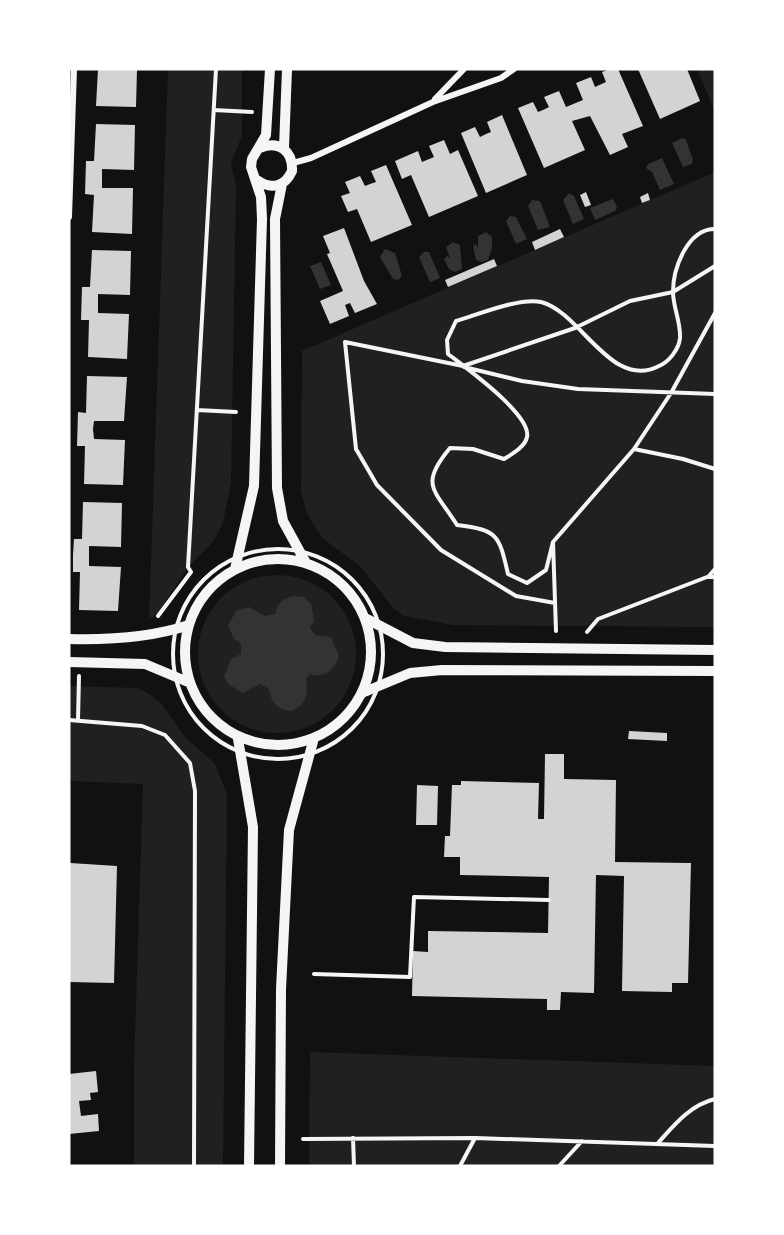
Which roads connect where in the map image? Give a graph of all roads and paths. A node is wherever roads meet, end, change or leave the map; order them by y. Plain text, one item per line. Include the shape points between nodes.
1 (74, 69) edge
2 (216, 69) edge
3 (270, 69) edge
4 (287, 69) edge
5 (464, 69) edge
6 (514, 69) edge
7 (433, 102) junction
8 (214, 110) junction
9 (262, 113) dead end
10 (260, 148) junction
11 (284, 148) junction
12 (293, 163) junction
13 (257, 180) junction
14 (282, 184) junction
15 (69, 218) edge
16 (715, 229) edge
17 (715, 266) edge
18 (673, 292) junction
19 (715, 313) edge
20 (575, 328) junction
21 (464, 366) junction
22 (671, 393) junction
23 (715, 394) edge
24 (197, 410) junction
25 (236, 412) dead end
26 (634, 449) junction
27 (715, 469) edge
28 (553, 542) junction
29 (300, 552) junction
30 (306, 562) junction
31 (237, 563) junction
32 (715, 568) edge
33 (707, 577) junction
34 (715, 578) edge
35 (555, 603) junction
36 (365, 618) junction
37 (157, 619) dead end
38 (189, 625) junction
39 (379, 626) junction
40 (176, 629) junction
41 (556, 631) dead end
42 (587, 632) dead end
43 (69, 639) edge
44 (715, 650) edge
45 (74, 662) edge
46 (715, 671) edge
47 (175, 675) junction
48 (188, 682) junction
49 (378, 685) junction
50 (362, 693) junction
51 (69, 720) edge
52 (78, 720) junction
53 (314, 738) junction
54 (238, 739) junction
55 (240, 751) junction
56 (309, 754) junction
57 (549, 900) dead end
58 (314, 974) dead end
59 (715, 1099) edge
60 (353, 1138) junction
61 (475, 1138) junction
62 (303, 1139) dead end
63 (583, 1141) junction
64 (657, 1144) junction
65 (715, 1146) edge
66 (194, 1166) edge
67 (249, 1166) edge
68 (280, 1166) edge
69 (354, 1166) edge
70 (460, 1166) edge
71 (559, 1166) edge

1 - 15 street
2 - 8 path
3 - 10 street via 266,135
4 - 11 street
5 - 7 street
6 - 7 street via 501,78
7 - 12 street
8 - 9 path
8 - 24 path
10 - 11 street
10 - 13 street via 252,159
11 - 12 street
12 - 14 street via 289,178
13 - 14 street via 274,186
13 - 31 street via 262,219 255,465 250,511
14 - 29 street via 275,219 277,488 284,521
16 - 18 path via 691,240 680,258
17 - 18 path
18 - 20 path via 630,301
18 - 20 path via 680,339 674,354 660,366 640,372 621,367
19 - 22 path
20 - 21 path
20 - 21 path via 561,312 541,302 524,302 456,321 447,340 448,354
21 - 22 path via 522,381 578,389
21 - 28 path via 527,425 527,438 504,459 473,449 450,448 433,469 432,486 457,525 494,534 502,546 508,574 527,584 546,570
21 - 35 path via 345,342 356,449 377,485 441,550 516,596
22 - 23 path
22 - 26 path
24 - 25 path
24 - 37 path via 188,567 191,572
26 - 27 path
26 - 28 path
28 - 35 path
29 - 30 street
29 - 31 path via 260,550
29 - 39 path via 331,563 350,578 371,605
30 - 31 street via 282,558
30 - 36 street via 342,583
31 - 38 street via 206,592
31 - 40 path via 222,565 200,583
32 - 33 path
33 - 34 path
33 - 42 path via 598,619
35 - 41 path
36 - 39 street
36 - 50 street via 372,644 370,669
38 - 40 street
38 - 48 street via 185,644
39 - 44 street via 413,643 445,647
39 - 49 path via 383,657
40 - 43 street via 107,640
40 - 47 path
45 - 47 street via 145,664
45 - 52 path
46 - 49 street via 442,670 410,673
47 - 48 street
47 - 55 path via 183,699 205,729
48 - 54 street via 202,706
49 - 50 street
49 - 56 path via 353,728 335,743
50 - 53 street via 342,719
51 - 52 path
52 - 66 path via 142,726 165,735 190,763 195,791
53 - 54 street via 279,745
53 - 56 street
54 - 55 street
55 - 56 path via 266,758
55 - 67 street via 253,826
56 - 68 street via 289,830
57 - 58 path via 414,897 411,976
59 - 64 path via 680,1118
60 - 61 path
60 - 62 path
60 - 69 path
61 - 63 path
61 - 70 path
63 - 64 path
63 - 71 path
64 - 65 path

